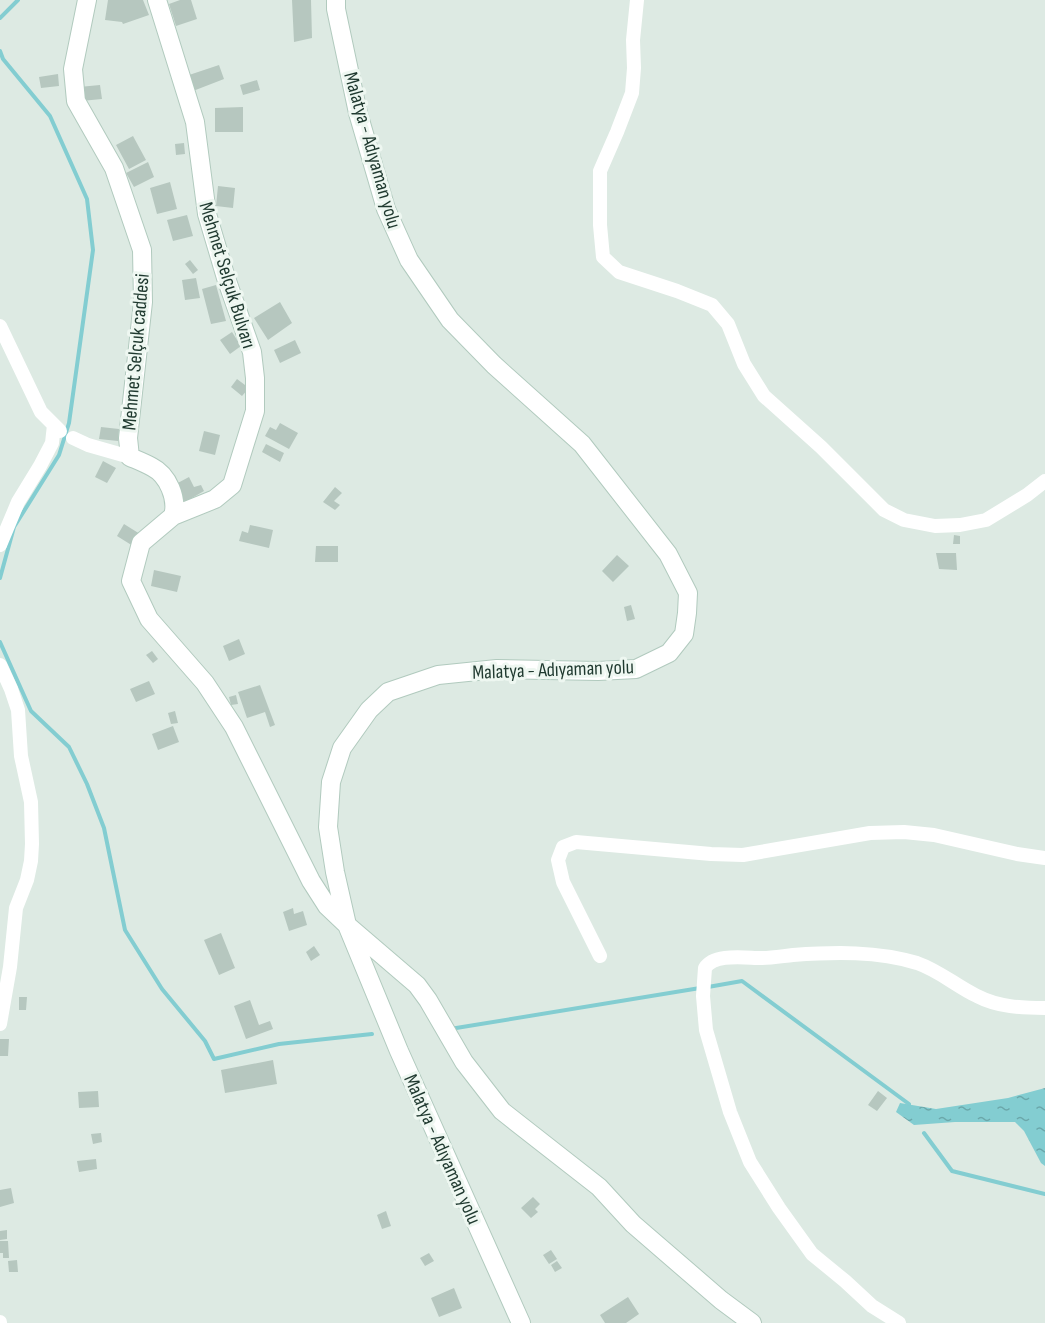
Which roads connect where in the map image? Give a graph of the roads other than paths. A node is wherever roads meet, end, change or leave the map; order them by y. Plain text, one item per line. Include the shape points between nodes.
1 (87, 0) edge
2 (157, 0) edge
3 (336, 0) edge
4 (637, 0) edge
5 (0, 326) edge
6 (63, 432) junction
7 (130, 457) junction
8 (1045, 480) edge
9 (172, 516) junction
10 (0, 545) edge
11 (0, 665) edge
12 (1045, 858) edge
13 (347, 925) junction
14 (600, 956) dead end
15 (1045, 1008) edge
16 (0, 1024) edge
17 (521, 1323) edge
18 (752, 1323) edge
19 (899, 1323) edge

1 - 7 main road, Mehmet Selçuk caddesi via 73,69 76,101 114,168 142,250 143,302 128,438
2 - 9 main road, Mehmet Selçuk Bulvarı via 195,122 207,214 252,351 255,378 255,411 232,485 215,499
3 - 13 main road, Malatya - Adıyaman yolu via 358,113 386,209 409,260 450,320 582,444 668,554 688,593 684,634 669,653 636,669 497,669 438,675 388,692 369,710 342,748 331,782 328,827
4 - 8 street via 632,93 600,171 603,257 619,272 711,305 729,324 744,364 764,396 884,510 904,520 935,525 987,520
5 - 6 street via 41,412
6 - 7 street via 88,445
6 - 10 street via 52,443 18,502
7 - 9 main road, Mehmet Selçuk caddesi via 154,468 171,487 175,508
9 - 13 main road, Mehmet Selçuk Bulvarı via 141,543 131,581 149,619 205,683 234,727 311,881 327,906
11 - 16 street via 18,710 21,756 31,802 32,844 27,880 16,908
12 - 14 street via 904,832 870,833 743,855 576,842 563,848 558,860 563,882
13 - 17 main road, Malatya - Adıyaman yolu
13 - 18 main road, Mehmet Selçuk Bulvarı via 417,985 464,1062 502,1111 599,1187 633,1224
15 - 19 street via 1005,1005 978,997 939,972 877,954 735,957 707,964 703,980 706,1030 730,1112 750,1162 812,1254 872,1306

